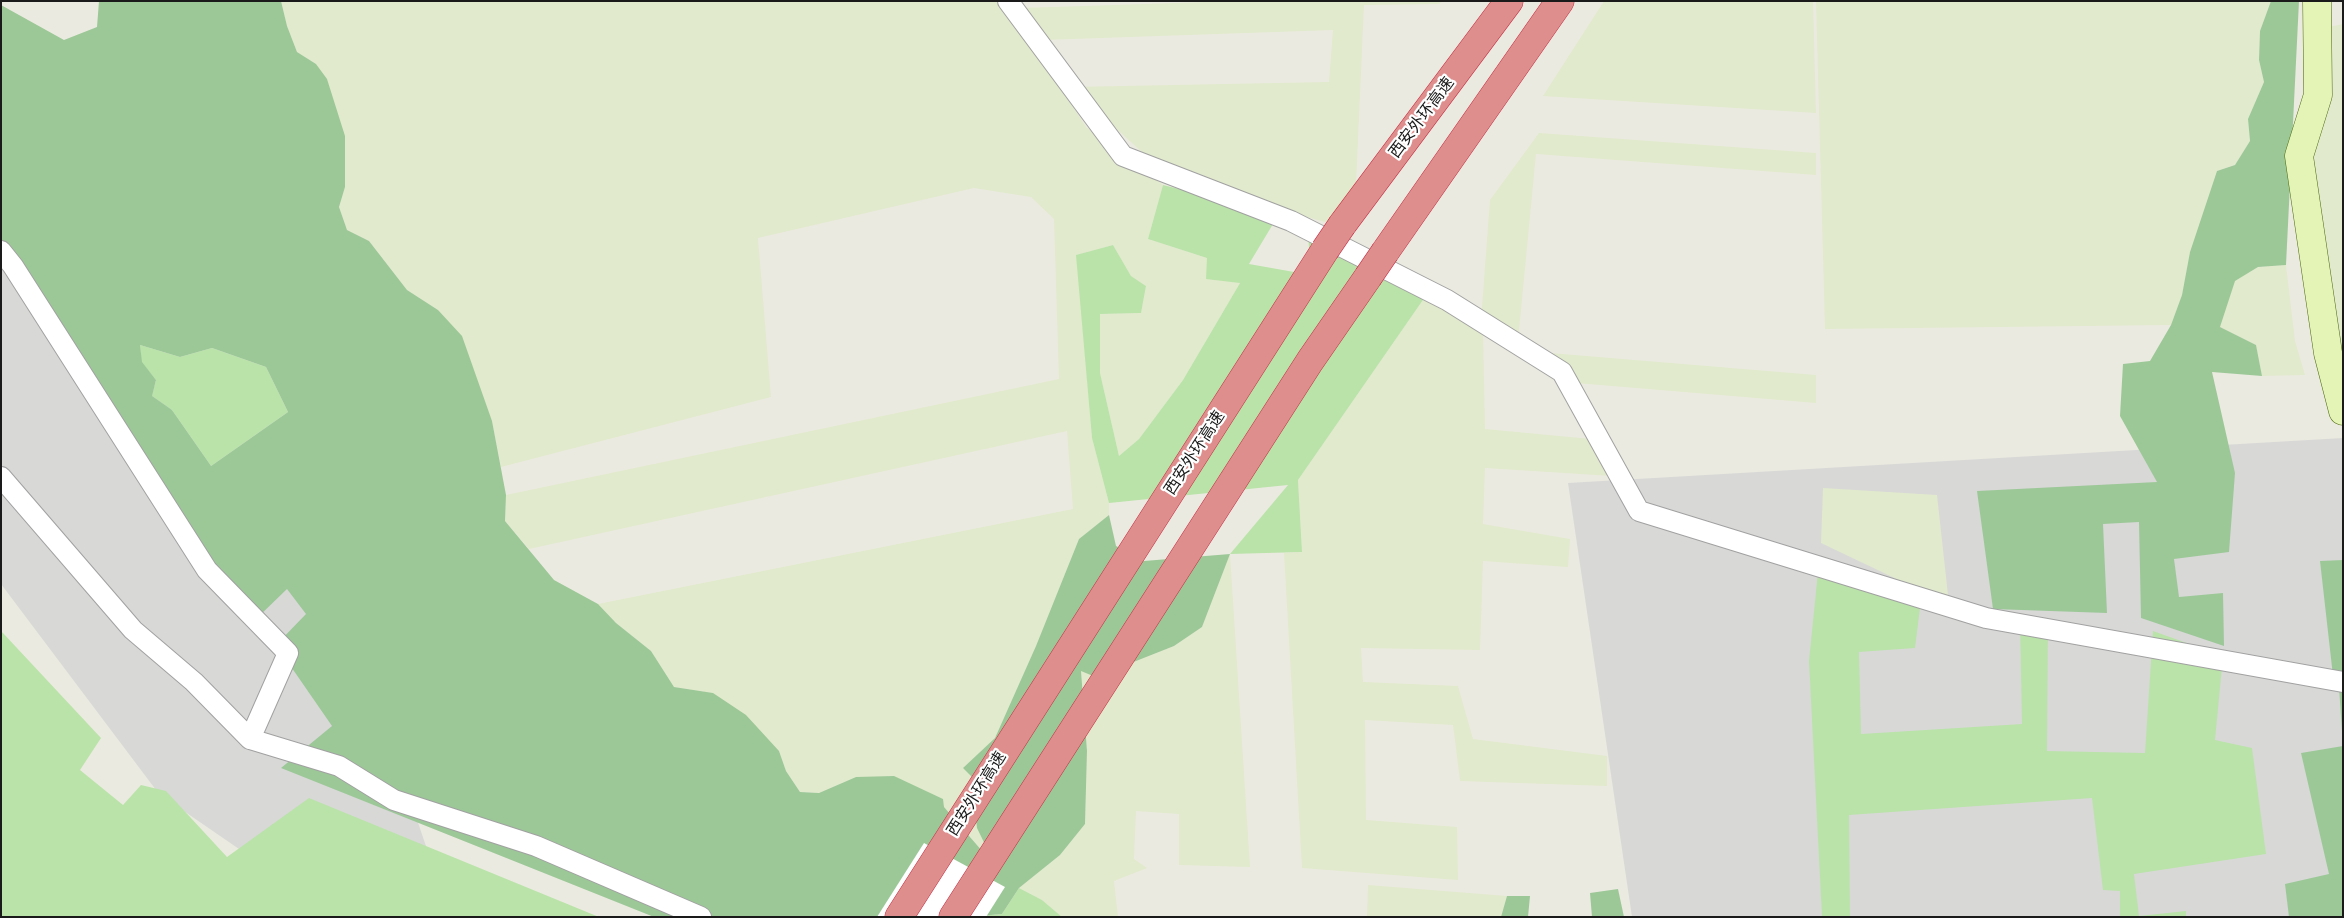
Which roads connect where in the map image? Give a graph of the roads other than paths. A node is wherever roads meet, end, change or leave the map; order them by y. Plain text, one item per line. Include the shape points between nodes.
1 (1008, 1) edge
2 (1509, 1) edge
3 (1560, 1) edge
4 (2318, 1) edge
5 (1, 251) edge
6 (2343, 411) edge
7 (1, 477) edge
8 (2343, 682) edge
9 (250, 739) junction
10 (701, 917) edge
11 (899, 917) edge
12 (953, 917) edge

1 - 8 street via 1123,156 1291,221 1446,300 1562,372 1639,510 1986,618
2 - 11 highway, 西安外环高速, bridge via 1325,250
3 - 12 highway, bridge via 1310,361
4 - 6 main road via 2318,95 2299,156 2328,353
5 - 9 street via 14,266 207,570 288,653
7 - 9 street via 133,630 194,682
9 - 10 street via 339,766 394,800 536,846

